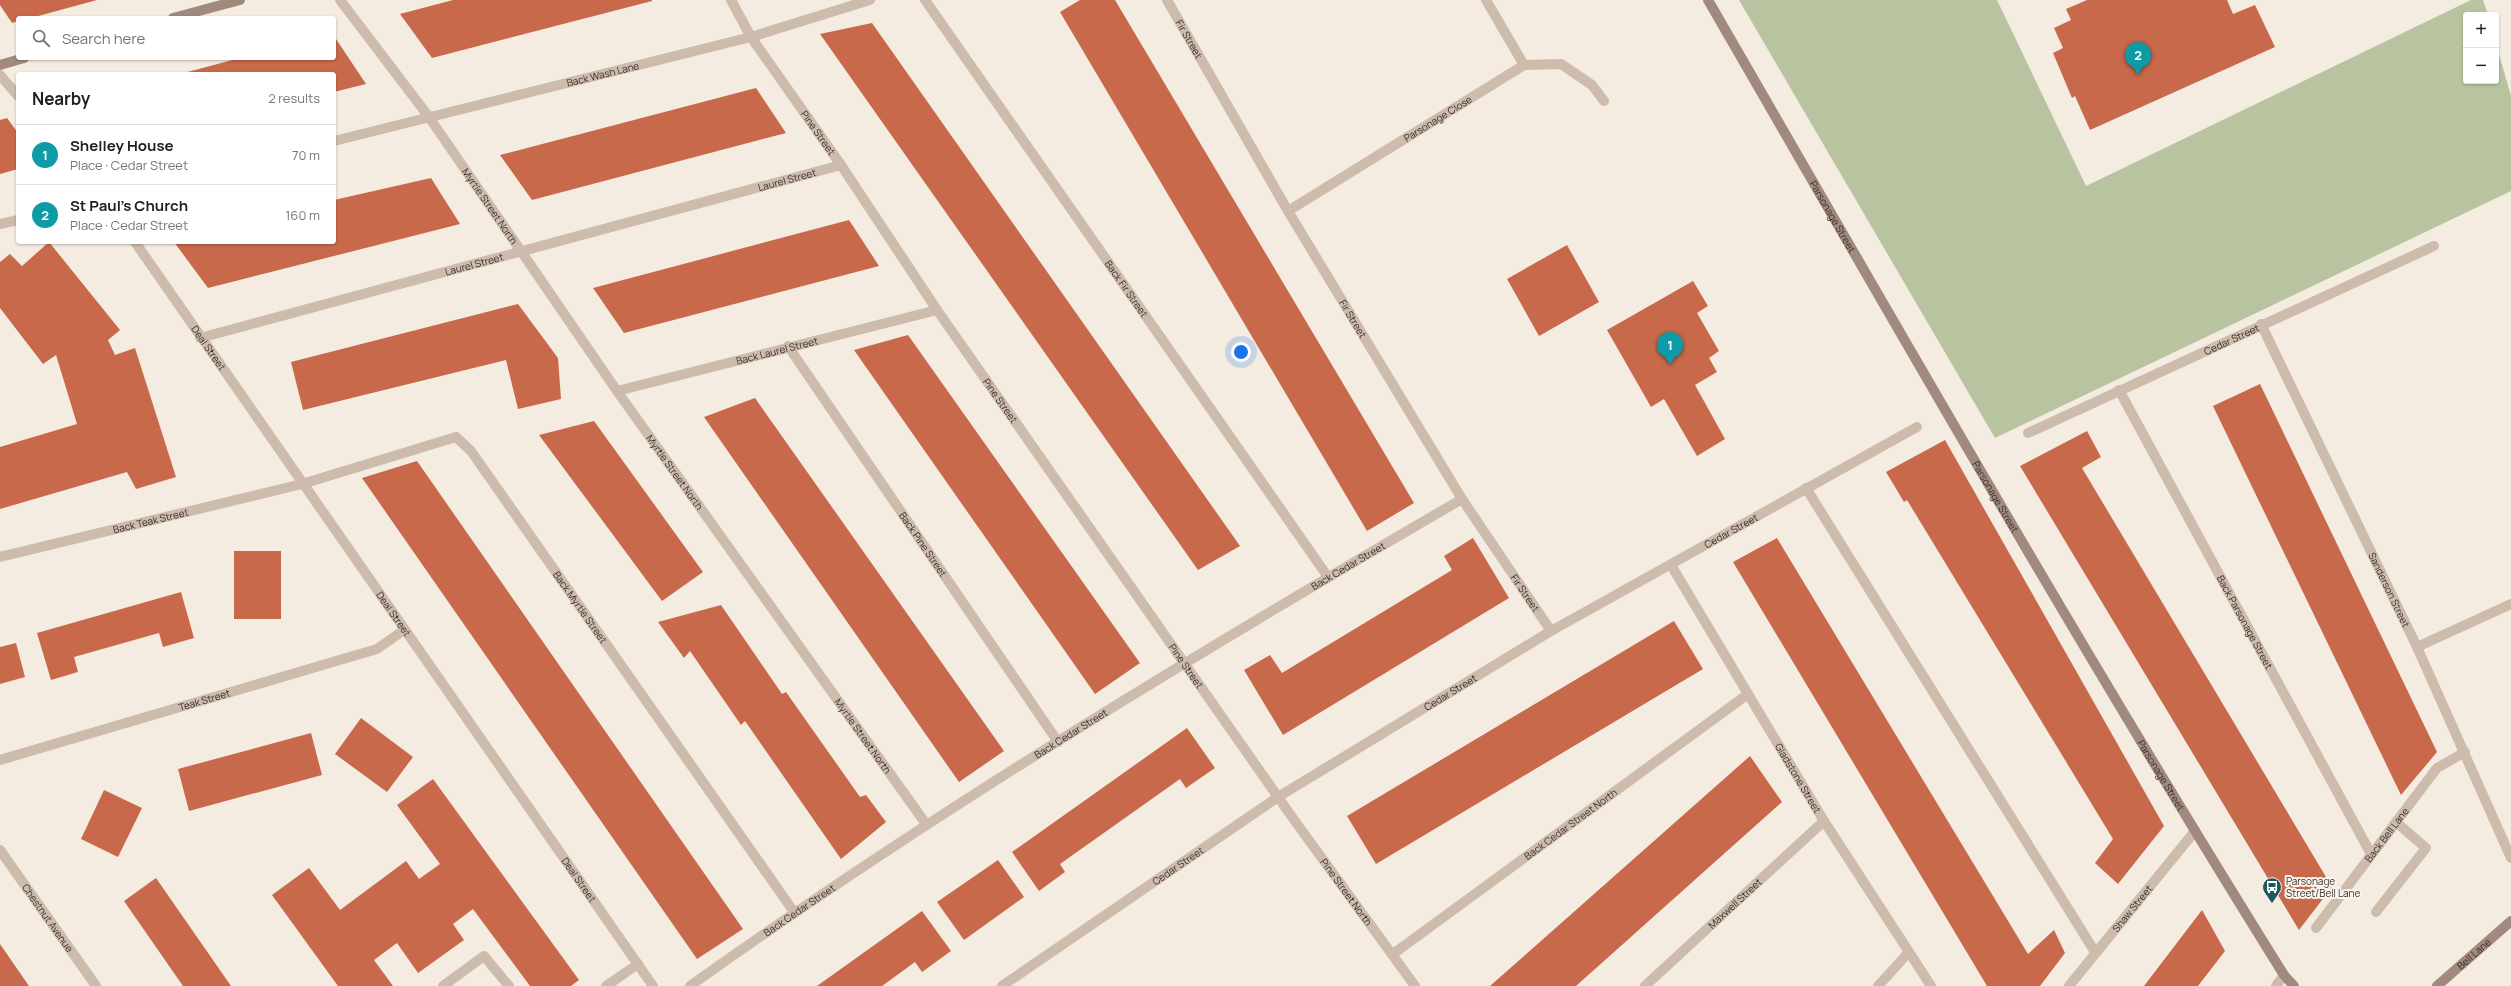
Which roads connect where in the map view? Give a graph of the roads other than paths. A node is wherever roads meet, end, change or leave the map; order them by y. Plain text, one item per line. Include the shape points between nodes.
1 (240, 0) edge
2 (340, 0) edge
3 (731, 0) edge
4 (870, 0) edge
5 (925, 0) edge
6 (1167, 0) edge
7 (1486, 0) edge
8 (1708, 0) edge
9 (180, 16) edge
10 (751, 37) junction
11 (17, 60) edge
12 (0, 65) edge
13 (1524, 65) junction
14 (0, 75) edge
15 (16, 94) edge
16 (1604, 101) dead end
17 (429, 117) junction
18 (336, 140) edge
19 (841, 165) junction
20 (1288, 211) junction
21 (16, 220) edge
22 (0, 224) edge
23 (136, 244) edge
24 (2434, 246) dead end
25 (521, 251) junction
26 (937, 310) junction
27 (2261, 324) junction
28 (200, 338) junction
29 (788, 346) junction
30 (2119, 390) junction
31 (617, 391) junction
32 (1917, 427) dead end
33 (2028, 433) dead end
34 (302, 484) junction
35 (1806, 488) junction
36 (1462, 499) junction
37 (0, 557) edge
38 (1671, 565) junction
39 (1328, 577) junction
40 (2511, 604) edge
41 (404, 630) junction
42 (1551, 631) junction
43 (2417, 647) junction
44 (1184, 662) junction
45 (1748, 694) junction
46 (1058, 742) junction
47 (2465, 752) junction
48 (0, 760) edge
49 (1278, 797) junction
50 (1824, 822) junction
51 (2396, 822) junction
52 (926, 824) junction
53 (2195, 831) junction
54 (0, 850) edge
55 (2372, 854) junction
56 (2511, 858) edge
57 (794, 912) junction
58 (2376, 912) dead end
59 (2511, 921) edge
60 (2316, 928) dead end
61 (1909, 952) junction
62 (2095, 952) junction
63 (1393, 954) junction
64 (638, 964) junction
65 (2284, 975) junction
66 (96, 986) edge
67 (443, 986) edge
68 (509, 986) edge
69 (606, 986) edge
70 (653, 986) edge
71 (690, 986) edge
72 (1002, 986) edge
73 (1415, 986) edge
74 (1645, 986) edge
75 (1878, 986) edge
76 (1931, 986) edge
77 (2069, 986) edge
78 (2276, 986) edge
79 (2294, 986) edge
80 (2436, 986) edge

1 - 9 main road
2 - 17 street, Myrtle Street North
3 - 10 street, Pine Street
4 - 10 street, Back Wash Lane
5 - 39 street, Back Fir Street
6 - 20 street, Fir Street
7 - 13 street
8 - 53 main road, Parsonage Street via 1974,460
10 - 17 street, Back Wash Lane
10 - 19 street, Pine Street
11 - 12 main road
13 - 16 street via 1561,64 1592,85
13 - 20 street, Parsonage Close
14 - 15 street
17 - 18 street, Back Wash Lane
17 - 25 street, Myrtle Street North
19 - 25 street, Laurel Street
19 - 26 street, Pine Street
20 - 36 street, Fir Street
21 - 22 street
23 - 28 street, Deal Street
24 - 27 street, Cedar Street
25 - 28 street, Laurel Street
25 - 31 street, Myrtle Street North
26 - 29 street, Back Laurel Street
26 - 44 street, Pine Street
27 - 30 street, Cedar Street
27 - 43 street, Sanderson Street
28 - 34 street, Deal Street
29 - 31 street, Back Laurel Street
29 - 46 street, Back Pine Street
30 - 33 street, Cedar Street
30 - 55 street, Back Parsonage Street
31 - 52 street, Myrtle Street North
32 - 35 street, Cedar Street
34 - 37 street, Back Teak Street
34 - 41 street, Deal Street
34 - 57 street, Back Myrtle Street via 456,437 471,450
35 - 38 street, Cedar Street
35 - 62 street
36 - 39 street, Back Cedar Street
36 - 42 street, Fir Street
38 - 42 street, Cedar Street
38 - 45 street, Gladstone Street
39 - 44 street, Back Cedar Street
40 - 43 street
41 - 48 street, Teak Street via 377,649
41 - 64 street, Deal Street
42 - 49 street, Cedar Street
43 - 47 street, Sanderson Street
44 - 46 street, Back Cedar Street
44 - 49 street, Pine Street
45 - 50 street, Gladstone Street
45 - 63 street, Back Cedar Street North
46 - 52 street, Back Cedar Street
47 - 51 street, Back Bell Lane via 2438,768
47 - 56 street, Sanderson Street
49 - 63 street, Pine Street North
49 - 72 street, Cedar Street
50 - 61 street, Gladstone Street
50 - 74 street, Maxwell Street
51 - 55 street, Back Bell Lane
51 - 58 street via 2426,848
52 - 57 street, Back Cedar Street
53 - 62 street, Shaw Street
53 - 65 main road, Parsonage Street
54 - 66 street, Chestnut Avenue
55 - 60 street, Back Bell Lane
57 - 71 street, Back Cedar Street
59 - 80 main road, Bell Lane
61 - 75 street
61 - 76 street, Gladstone Street
62 - 77 street, Shaw Street
63 - 73 street, Pine Street North
64 - 69 street
64 - 70 street, Deal Street
65 - 78 street
65 - 79 main road, Parsonage Street
67 - 68 street via 484,956

